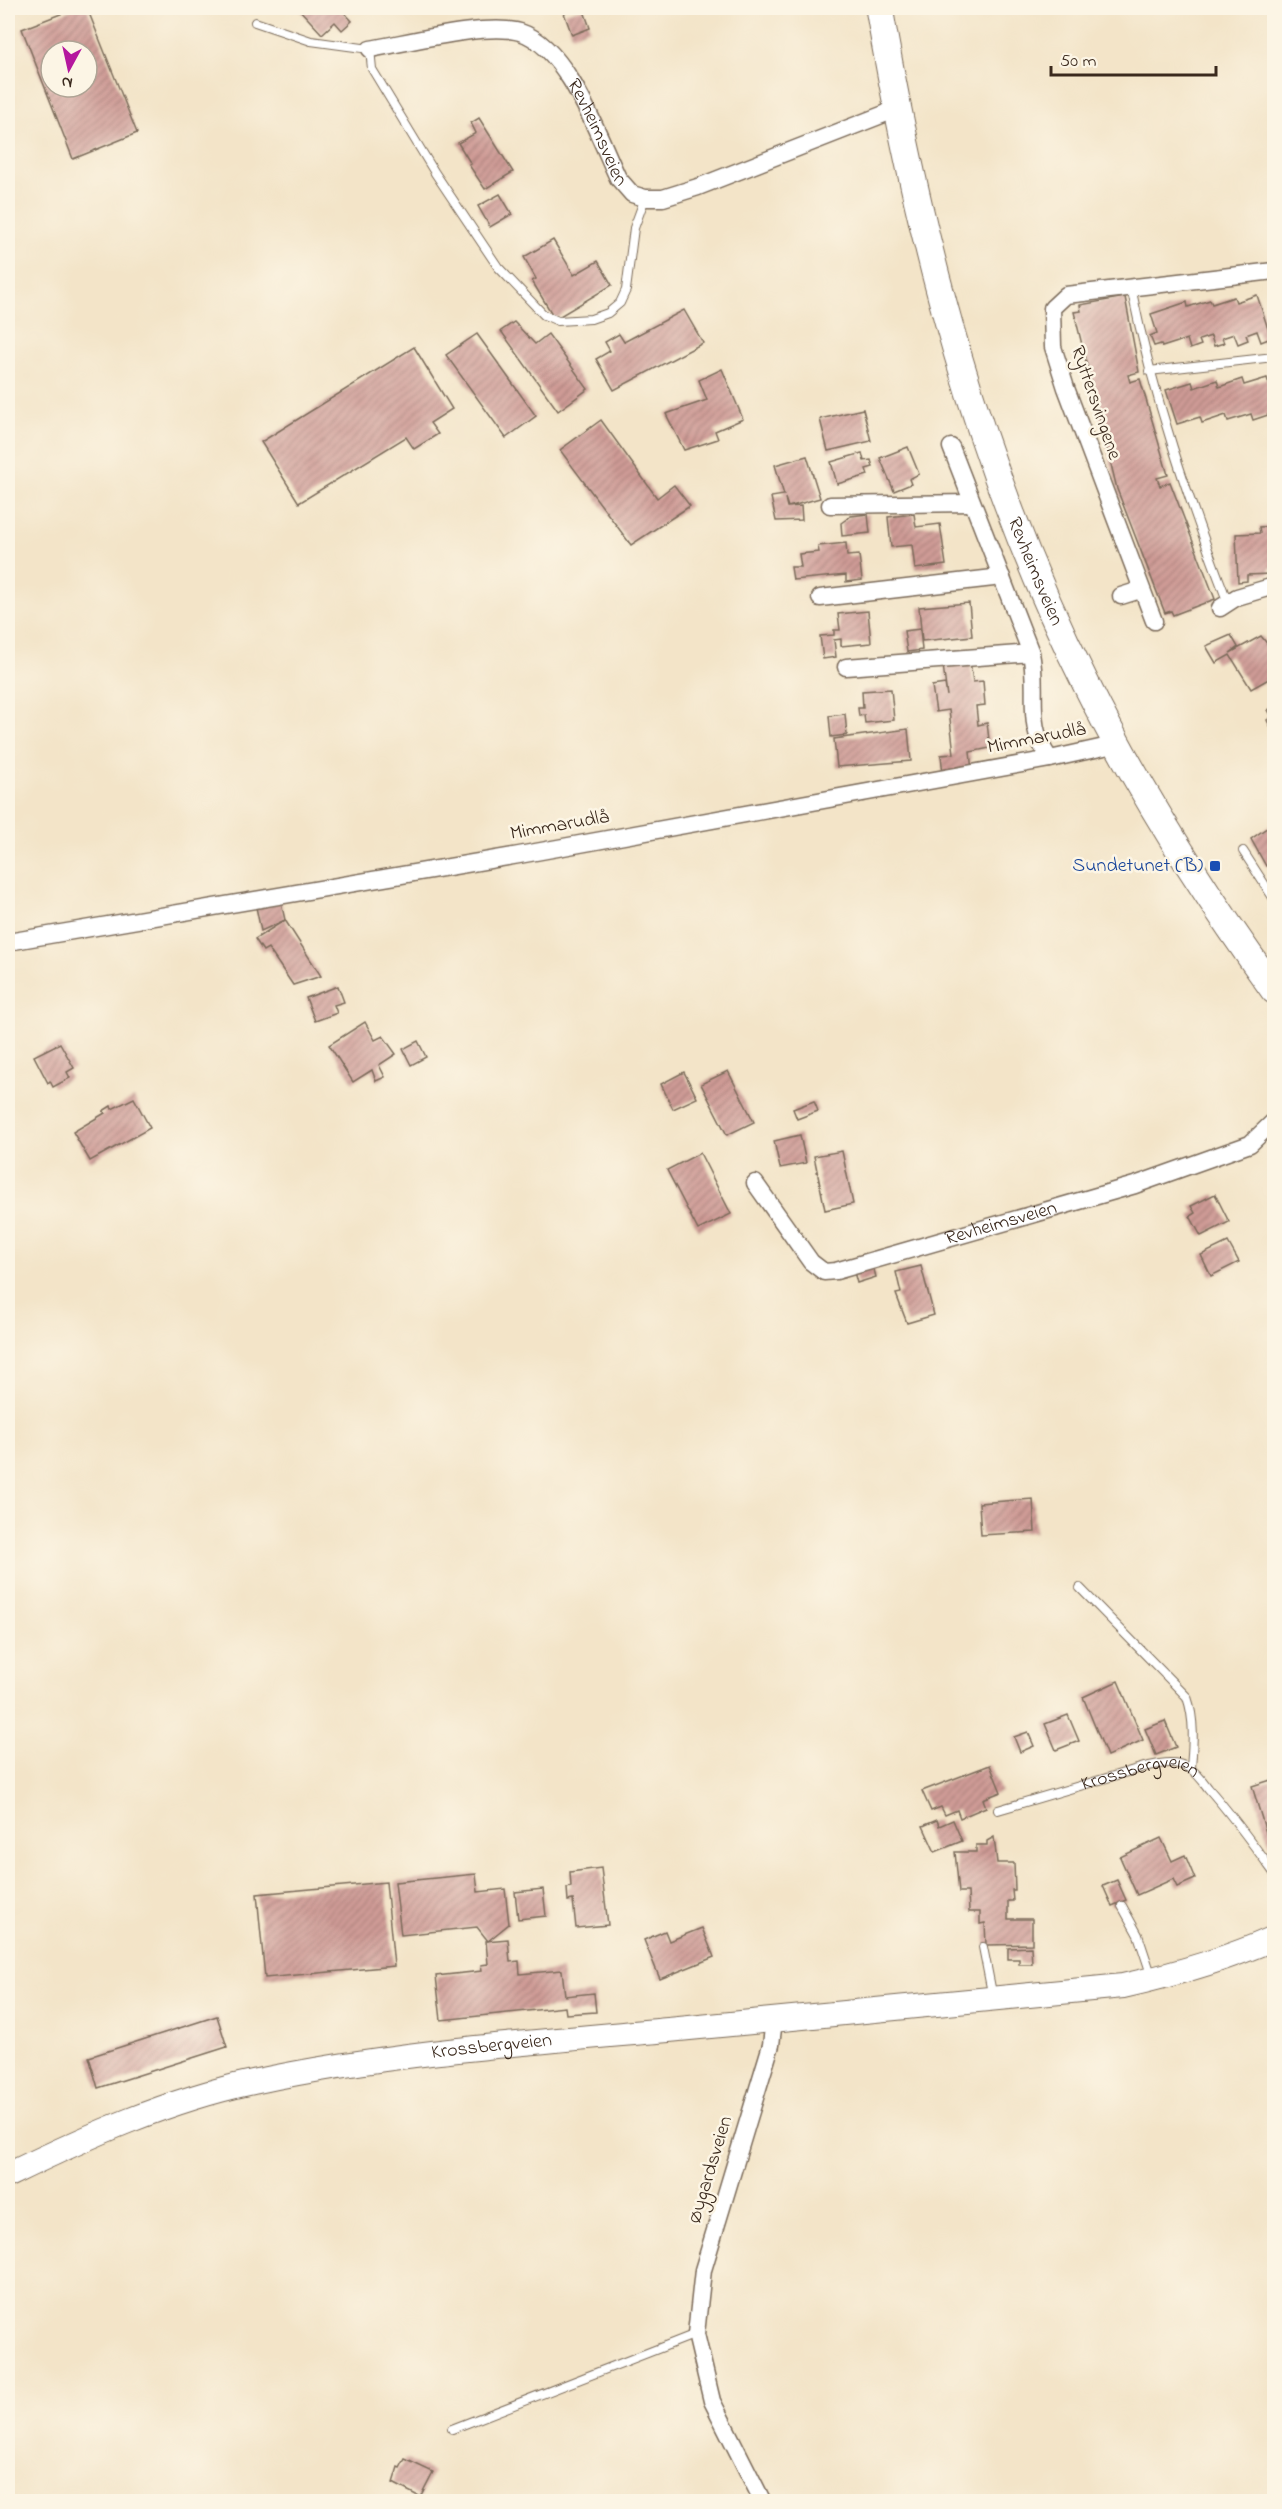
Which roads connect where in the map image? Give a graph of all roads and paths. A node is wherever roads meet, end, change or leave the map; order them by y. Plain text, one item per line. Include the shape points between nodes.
1 (870, 8) edge
2 (879, 8) edge
3 (255, 22) dead end
4 (370, 49) junction
5 (895, 98) junction
6 (645, 198) junction
7 (1275, 271) edge
8 (1131, 287) junction
9 (1275, 357) edge
10 (1149, 371) junction
11 (951, 447) dead end
12 (971, 503) junction
13 (830, 505) dead end
14 (1002, 577) junction
15 (1275, 586) edge
16 (1140, 590) junction
17 (1121, 596) dead end
18 (820, 598) dead end
19 (1224, 606) joint
20 (1154, 621) dead end
21 (1031, 653) junction
22 (846, 667) dead end
23 (1118, 744) junction
24 (1050, 759) junction
25 (1243, 851) dead end
26 (1275, 899) edge
27 (8, 942) edge
28 (1275, 990) edge
29 (1275, 1121) edge
30 (755, 1183) dead end
31 (1080, 1588) dead end
32 (1191, 1768) junction
33 (998, 1810) dead end
34 (1275, 1873) edge
35 (1122, 1906) dead end
36 (1275, 1938) edge
37 (983, 1947) dead end
38 (1153, 1979) junction
39 (993, 1998) junction
40 (774, 2020) junction
41 (8, 2175) edge
42 (696, 2334) junction
43 (452, 2429) dead end
44 (764, 2502) edge

1 - 5 main road, Revheimsveien
2 - 5 main road, Revheimsveien
3 - 4 lane via 311,41
4 - 6 street, Revheimsveien via 492,30 520,32 536,39 566,74 618,178 632,194
4 - 6 lane via 372,69 435,173 498,267 544,315 558,321 582,320 608,313 620,303 626,290 634,228
5 - 6 street, Revheimsveien via 859,121 698,187 663,198
5 - 23 main road, Revheimsveien via 954,343 1000,484 1053,615
7 - 8 street, Ryttersvingene
8 - 10 lane
8 - 16 street, Ryttersvingene via 1066,295 1052,308 1053,346
9 - 10 lane
10 - 19 lane
11 - 12 street, Revheimsveien
12 - 13 street
12 - 14 street, Revheimsveien
14 - 18 street
14 - 21 street, Revheimsveien
15 - 19 street via 1237,597
16 - 17 street
16 - 20 street, Ryttersvingene
21 - 22 street
21 - 24 street, Revheimsveien via 1035,682 1033,722 1041,747
23 - 24 street, Mimmarudlå
23 - 28 main road, Revheimsveien via 1170,836
24 - 27 street, Mimmarudlå
25 - 26 lane
29 - 30 street, Revheimsveien via 1250,1144 1135,1185 836,1271 824,1272 811,1262
31 - 32 lane via 1187,1697 1193,1742
32 - 33 lane, Krossbergveien via 1166,1762
32 - 34 lane, Krossbergveien via 1232,1814
35 - 38 lane via 1138,1935
36 - 38 street, Krossbergveien via 1234,1956
37 - 39 lane
38 - 39 street, Krossbergveien via 1123,1986
39 - 40 street, Krossbergveien
40 - 41 street, Krossbergveien via 388,2060 251,2083 145,2115
40 - 42 street, Øygardsveien via 771,2045 703,2270
42 - 43 lane
42 - 44 street, Øygardsveien via 712,2401

